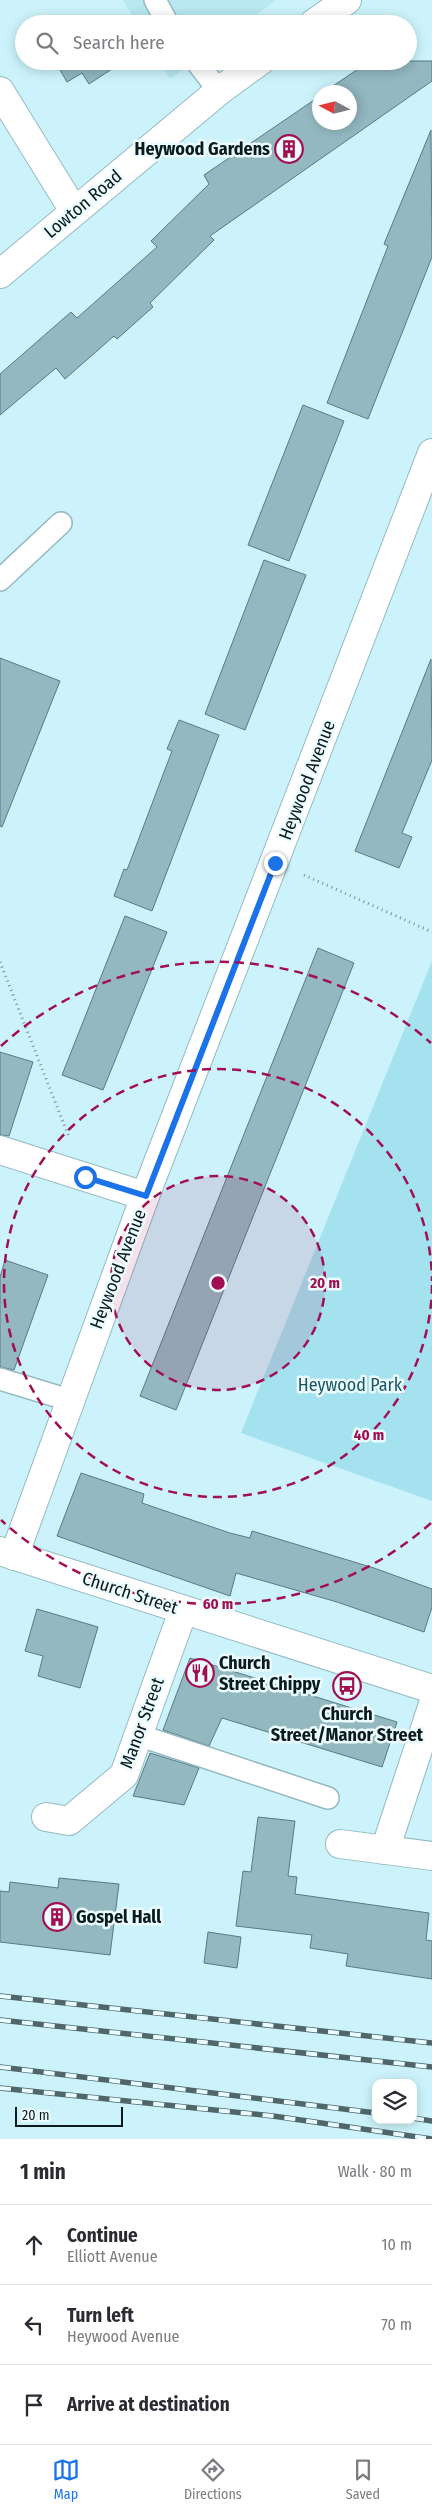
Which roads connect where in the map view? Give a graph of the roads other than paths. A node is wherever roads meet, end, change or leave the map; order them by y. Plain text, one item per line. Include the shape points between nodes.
1 (155, 0) edge
2 (347, 0) edge
3 (163, 15) edge
4 (326, 15) edge
5 (203, 70) edge
6 (248, 70) edge
7 (0, 91) edge
8 (219, 91) junction
9 (74, 211) junction
10 (0, 274) edge
11 (432, 453) edge
12 (60, 523) dead end
13 (0, 580) edge
14 (0, 1150) edge
15 (146, 1196) junction
16 (0, 1379) edge
17 (69, 1400) junction
18 (7, 1553) edge
19 (183, 1611) junction
20 (432, 1689) edge
21 (432, 1707) edge
22 (138, 1735) junction
23 (328, 1798) dead end
24 (46, 1817) dead end
25 (340, 1844) dead end
26 (385, 1850) junction
27 (432, 1856) edge

1 - 3 lane
2 - 4 street
5 - 8 lane
6 - 8 street, Lowton Road
7 - 9 street
8 - 9 street, Lowton Road
9 - 10 street, Lowton Road
11 - 15 street, Heywood Avenue
12 - 13 lane
14 - 15 street
15 - 17 street, Heywood Avenue
16 - 17 lane
17 - 18 street, Heywood Avenue
18 - 19 street, Church Street
19 - 20 street, Church Street
19 - 22 street, Manor Street
21 - 26 street
22 - 23 lane
22 - 24 street, Manor Street via 124,1775 69,1821
25 - 26 street
26 - 27 street

